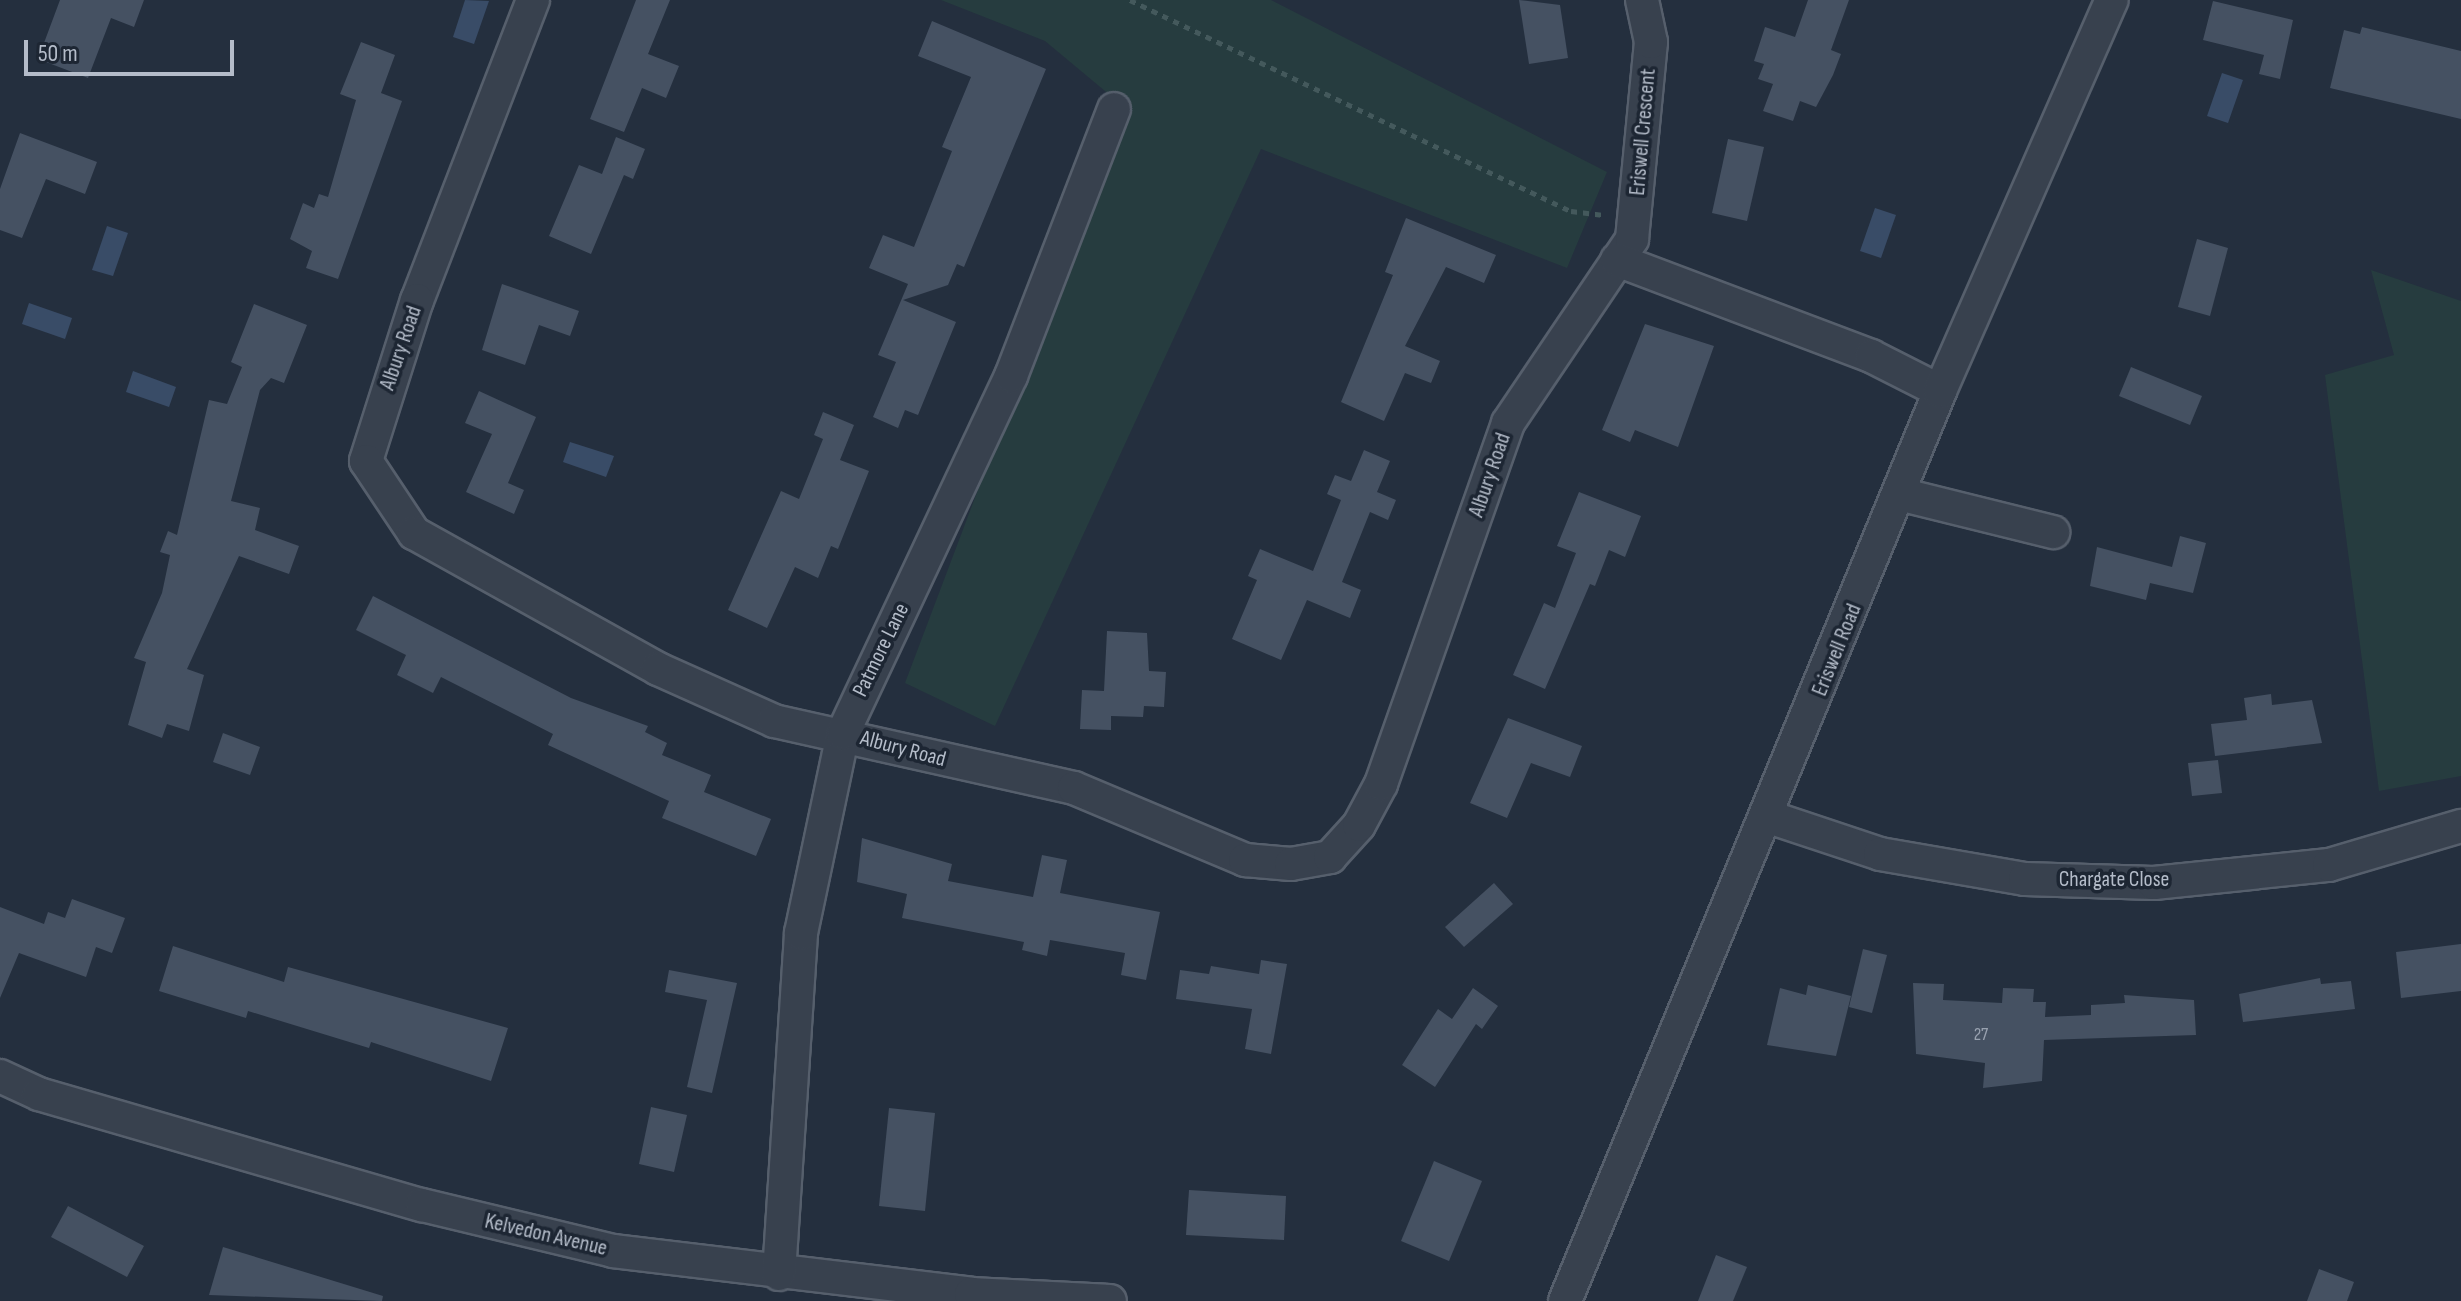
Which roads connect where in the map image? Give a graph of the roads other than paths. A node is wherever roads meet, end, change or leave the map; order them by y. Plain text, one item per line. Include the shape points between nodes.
1 (533, 0) edge
2 (1642, 0) edge
3 (2112, 0) edge
4 (1114, 109) dead end
5 (1617, 260) junction
6 (1940, 391) junction
7 (1899, 494) junction
8 (2053, 532) dead end
9 (843, 733) junction
10 (1769, 817) junction
11 (2461, 826) edge
12 (0, 1076) edge
13 (779, 1274) junction
14 (1110, 1301) edge
15 (1565, 1301) edge

1 - 9 street, Albury Road via 426,273 366,461 414,533 719,698 774,721
2 - 5 street, Eriswell Crescent via 1651,42 1635,219 1632,239
3 - 6 street, Eriswell Road
4 - 9 street, Patmore Lane via 1001,400
5 - 6 street via 1871,356
5 - 9 street, Albury Road via 1508,423 1381,784 1330,857 1245,860 1074,788
6 - 7 street, Eriswell Road
7 - 8 street
7 - 10 street, Eriswell Road
9 - 13 street, Patmore Lane via 801,933
10 - 11 street, Chargate Close via 1880,854 2025,879 2154,883 2329,865
10 - 15 street, Eriswell Road
12 - 13 street, Kelvedon Avenue via 39,1094 506,1226 660,1260
13 - 14 street, Kelvedon Avenue

